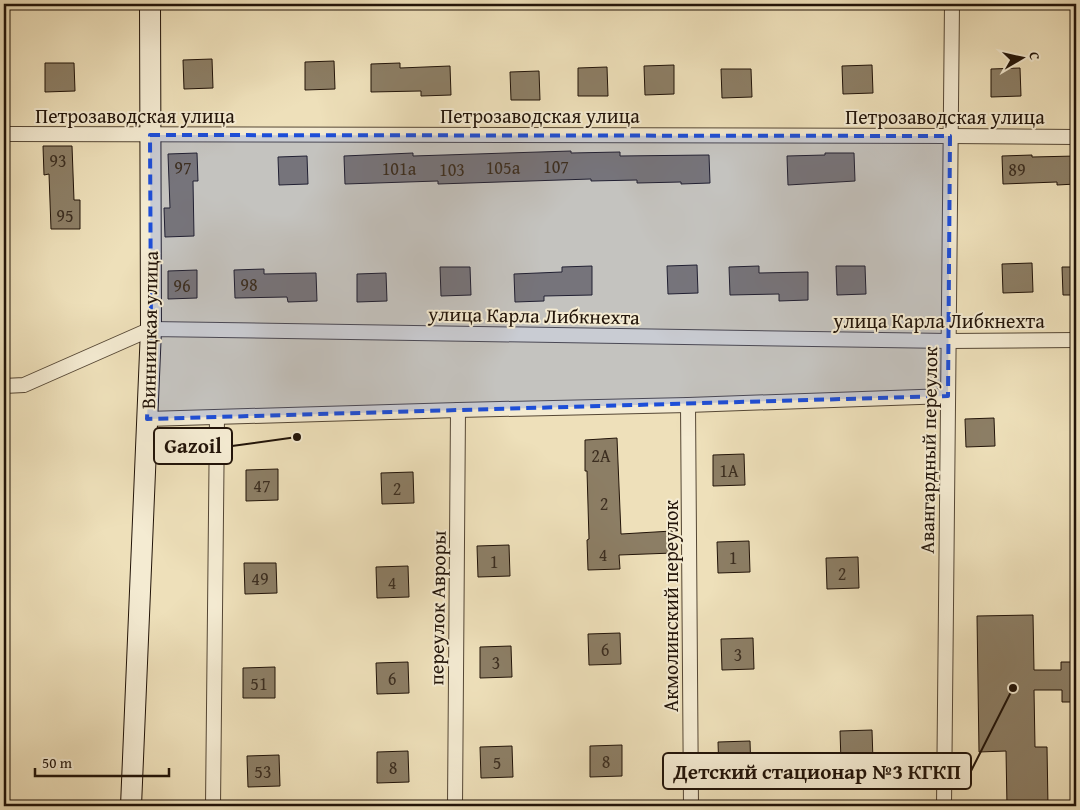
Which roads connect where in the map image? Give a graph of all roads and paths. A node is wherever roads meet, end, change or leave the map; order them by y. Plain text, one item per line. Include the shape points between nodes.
1 (150, 4) edge
2 (952, 4) edge
3 (4, 134) edge
4 (150, 135) junction
5 (950, 136) junction
6 (1076, 137) edge
7 (151, 329) junction
8 (1076, 340) edge
9 (949, 341) junction
10 (4, 386) edge
11 (948, 396) junction
12 (688, 405) junction
13 (458, 410) junction
14 (218, 417) junction
15 (147, 419) junction
16 (131, 806) edge
17 (213, 806) edge
18 (455, 806) edge
19 (691, 806) edge
20 (944, 806) edge

1 - 4 main road, Винницкая улица
2 - 5 street, Авангардный переулок
3 - 4 street, Петрозаводская улица
4 - 5 street, Петрозаводская улица
4 - 7 main road, Винницкая улица
5 - 6 street, Петрозаводская улица
5 - 9 street, Авангардный переулок
7 - 9 street, улица Карла Либкнехта
7 - 10 street, улица Карла Либкнехта via 24,385
7 - 15 main road, Винницкая улица
8 - 9 street, улица Карла Либкнехта
9 - 11 street, Авангардный переулок
11 - 12 street
11 - 20 street, Авангардный переулок
12 - 13 street
12 - 19 street, Акмолинский переулок
13 - 14 street
13 - 18 street, переулок Авроры
14 - 15 street
14 - 17 street
15 - 16 main road, Винницкая улица

